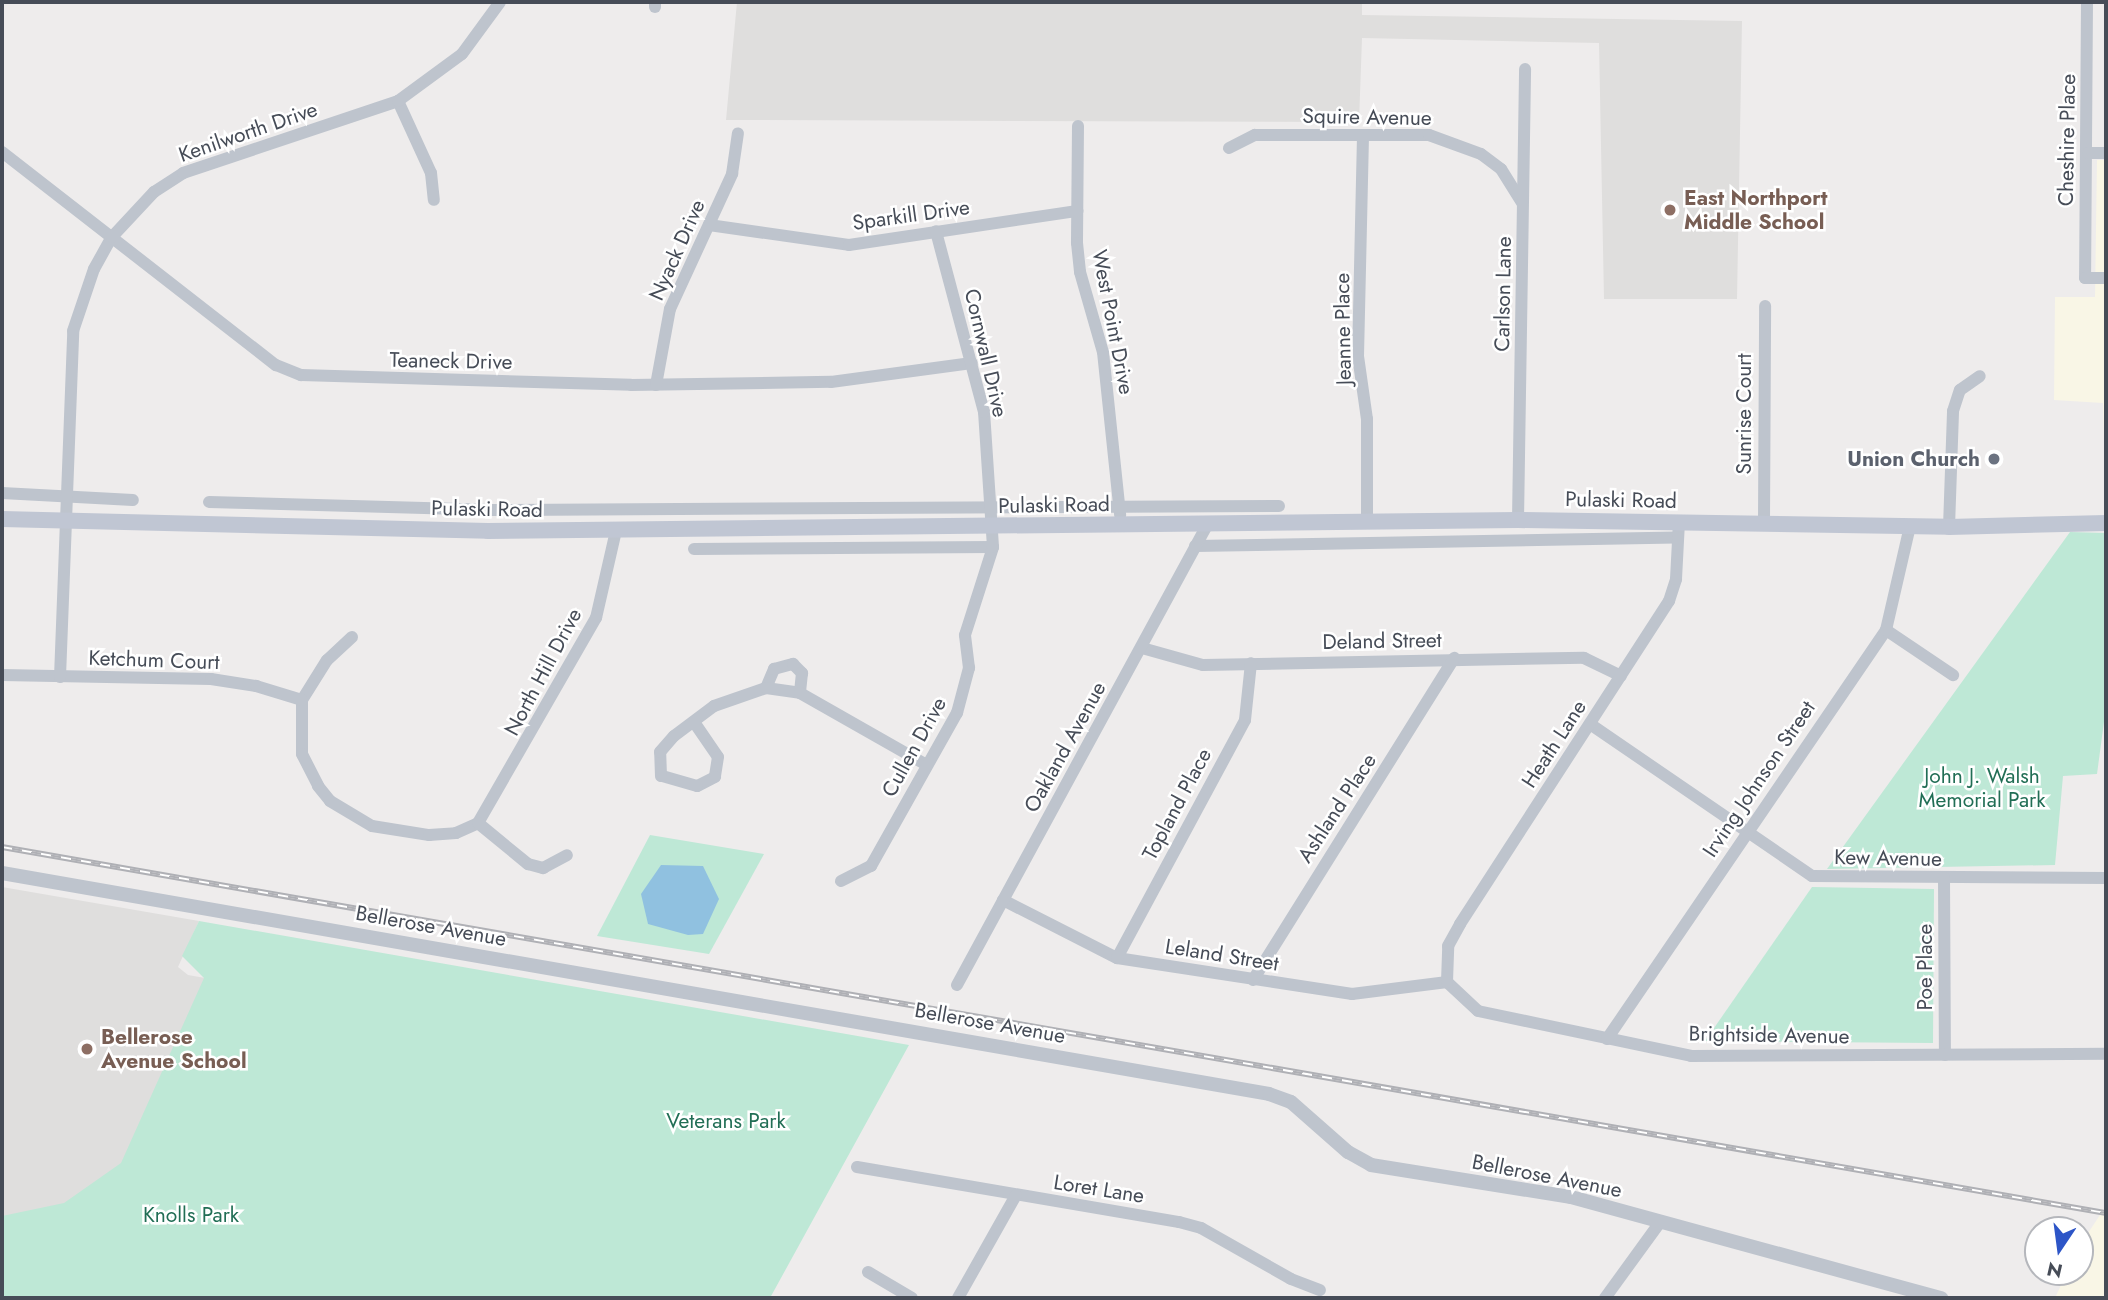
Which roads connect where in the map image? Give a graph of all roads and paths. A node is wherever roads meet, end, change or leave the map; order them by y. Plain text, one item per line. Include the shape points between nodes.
1 (500, 2) edge
2 (2087, 2) edge
3 (1525, 69) dead end
4 (398, 102) junction
5 (1078, 126) dead end
6 (738, 133) dead end
7 (1363, 136) junction
8 (1229, 148) dead end
9 (2, 152) edge
10 (2088, 153) junction
11 (2106, 153) edge
12 (434, 200) dead end
13 (1522, 202) junction
14 (1077, 211) junction
15 (709, 225) junction
16 (936, 231) junction
17 (112, 237) junction
18 (2106, 278) edge
19 (1765, 306) dead end
20 (972, 363) junction
21 (1980, 376) dead end
22 (656, 385) junction
23 (2, 494) edge
24 (65, 497) junction
25 (133, 500) dead end
26 (209, 502) dead end
27 (272, 504) junction
28 (1279, 506) dead end
29 (990, 507) junction
30 (1119, 507) junction
31 (487, 510) junction
32 (2, 519) edge
33 (1518, 520) junction
34 (65, 521) junction
35 (1763, 521) junction
36 (1367, 522) junction
37 (2106, 523) edge
38 (271, 526) junction
39 (1121, 526) junction
40 (1910, 526) junction
41 (992, 527) junction
42 (1206, 527) junction
43 (1949, 527) junction
44 (1677, 530) junction
45 (488, 531) junction
46 (616, 531) junction
47 (1195, 546) junction
48 (993, 547) junction
49 (694, 549) dead end
50 (1886, 630) junction
51 (352, 637) dead end
52 (1142, 648) junction
53 (1454, 658) junction
54 (1251, 663) junction
55 (2, 675) edge
56 (1953, 675) dead end
57 (1620, 676) junction
58 (60, 677) junction
59 (766, 688) junction
60 (800, 693) junction
61 (302, 700) junction
62 (694, 722) junction
63 (1590, 724) junction
64 (927, 765) junction
65 (478, 823) junction
66 (1746, 833) junction
67 (567, 855) dead end
68 (2, 873) edge
69 (1944, 878) junction
70 (2106, 878) edge
71 (841, 881) dead end
72 (1003, 900) junction
73 (1117, 958) junction
74 (1253, 980) junction
75 (1447, 982) junction
76 (957, 985) dead end
77 (1607, 1039) junction
78 (2106, 1054) edge
79 (1944, 1055) junction
80 (857, 1167) dead end
81 (1016, 1195) junction
82 (1661, 1221) junction
83 (868, 1272) dead end
84 (1320, 1290) dead end
85 (912, 1298) edge
86 (958, 1298) edge
87 (1605, 1298) edge
88 (1941, 1298) edge

1 - 4 street, Kenilworth Drive via 462,54
2 - 10 street, Cheshire Place
3 - 13 street, Carlson Lane
4 - 12 street via 431,173
4 - 17 street, Kenilworth Drive via 183,173 154,192
5 - 14 street, West Point Drive
6 - 15 street, Nyack Drive via 732,174
7 - 8 street, Squire Avenue via 1255,135
7 - 13 street, Squire Avenue via 1429,135 1460,143 1502,169
7 - 36 street, Jeanne Place via 1359,356 1367,419
9 - 17 street, Teaneck Drive
10 - 11 street
10 - 18 street, Cheshire Place via 2085,278
13 - 33 street, Carlson Lane
14 - 16 street, Sparkill Drive
14 - 30 street, West Point Drive via 1080,272 1103,352 1110,401
15 - 16 street, Sparkill Drive via 849,245
15 - 22 street, Nyack Drive via 670,309
16 - 20 street, Cornwall Drive
17 - 22 street, Teaneck Drive via 276,365 301,375
17 - 24 street, Kenilworth Drive via 86,289 73,331
19 - 35 street, Sunrise Court
20 - 22 street, Teaneck Drive via 831,382
20 - 29 street, Cornwall Drive via 984,412
21 - 43 street via 1959,390 1953,411
23 - 24 street
24 - 25 street
24 - 34 street, Kenilworth Drive
26 - 27 street
27 - 31 street
27 - 38 street
28 - 30 street
29 - 30 street
29 - 31 street
29 - 41 street, Cornwall Drive
30 - 39 street, West Point Drive
31 - 45 street
32 - 34 main road, Pulaski Road
33 - 36 main road, Pulaski Road
33 - 44 main road, Pulaski Road
34 - 38 main road, Pulaski Road
34 - 58 street, Kenilworth Drive
35 - 40 main road, Pulaski Road
35 - 44 main road, Pulaski Road
36 - 42 main road, Pulaski Road
37 - 43 main road, Pulaski Road
38 - 45 main road, Pulaski Road
39 - 41 main road, Pulaski Road
39 - 42 main road, Pulaski Road
40 - 43 main road, Pulaski Road
40 - 50 street, Irving Johnson Street
41 - 46 main road, Pulaski Road
41 - 48 street, Cullen Drive
42 - 47 street, Oakland Avenue
44 - 47 street
44 - 57 street, Heath Lane via 1676,579 1668,601
45 - 46 main road, Pulaski Road
46 - 65 street, North Hill Drive via 596,618
47 - 52 street, Oakland Avenue
48 - 49 street
48 - 64 street, Cullen Drive via 965,635 967,689
50 - 56 street
50 - 66 street, Irving Johnson Street
51 - 61 street via 327,660
52 - 54 street, Deland Street via 1203,664
52 - 72 street, Oakland Avenue
53 - 54 street, Deland Street
53 - 57 street, Deland Street via 1584,658
53 - 74 street, Ashland Place
54 - 73 street, Topland Place via 1245,720
55 - 58 street, Ketchum Court
57 - 63 street, Heath Lane
58 - 61 street, Ketchum Court via 211,679
59 - 60 street
59 - 60 street via 774,669 793,664 802,673
59 - 62 street via 713,706
60 - 64 street
61 - 65 street via 300,736 308,769 330,801 346,814 372,826 429,835 456,833
62 - 62 street via 660,752 661,776 697,786 715,777 718,757
63 - 66 street, Kew Avenue
63 - 75 street, Heath Lane via 1460,924 1448,946
64 - 71 street, Cullen Drive via 871,866
65 - 67 street via 528,864 544,868
66 - 69 street, Kew Avenue via 1812,876
66 - 77 street, Irving Johnson Street
68 - 82 street, Bellerose Avenue via 1269,1094 1292,1102 1348,1152 1371,1165 1571,1197
69 - 70 street, Kew Avenue
69 - 79 street, Poe Place
72 - 73 street, Leland Street
72 - 76 street, Oakland Avenue
73 - 74 street, Leland Street
74 - 75 street, Leland Street via 1352,995
75 - 77 street, Brightside Avenue via 1478,1011
77 - 79 street, Brightside Avenue via 1691,1056
78 - 79 street, Brightside Avenue
80 - 81 street, Loret Lane
81 - 84 street, Loret Lane via 1201,1228 1291,1279
81 - 86 street
82 - 87 street
82 - 88 street, Bellerose Avenue
83 - 85 street

